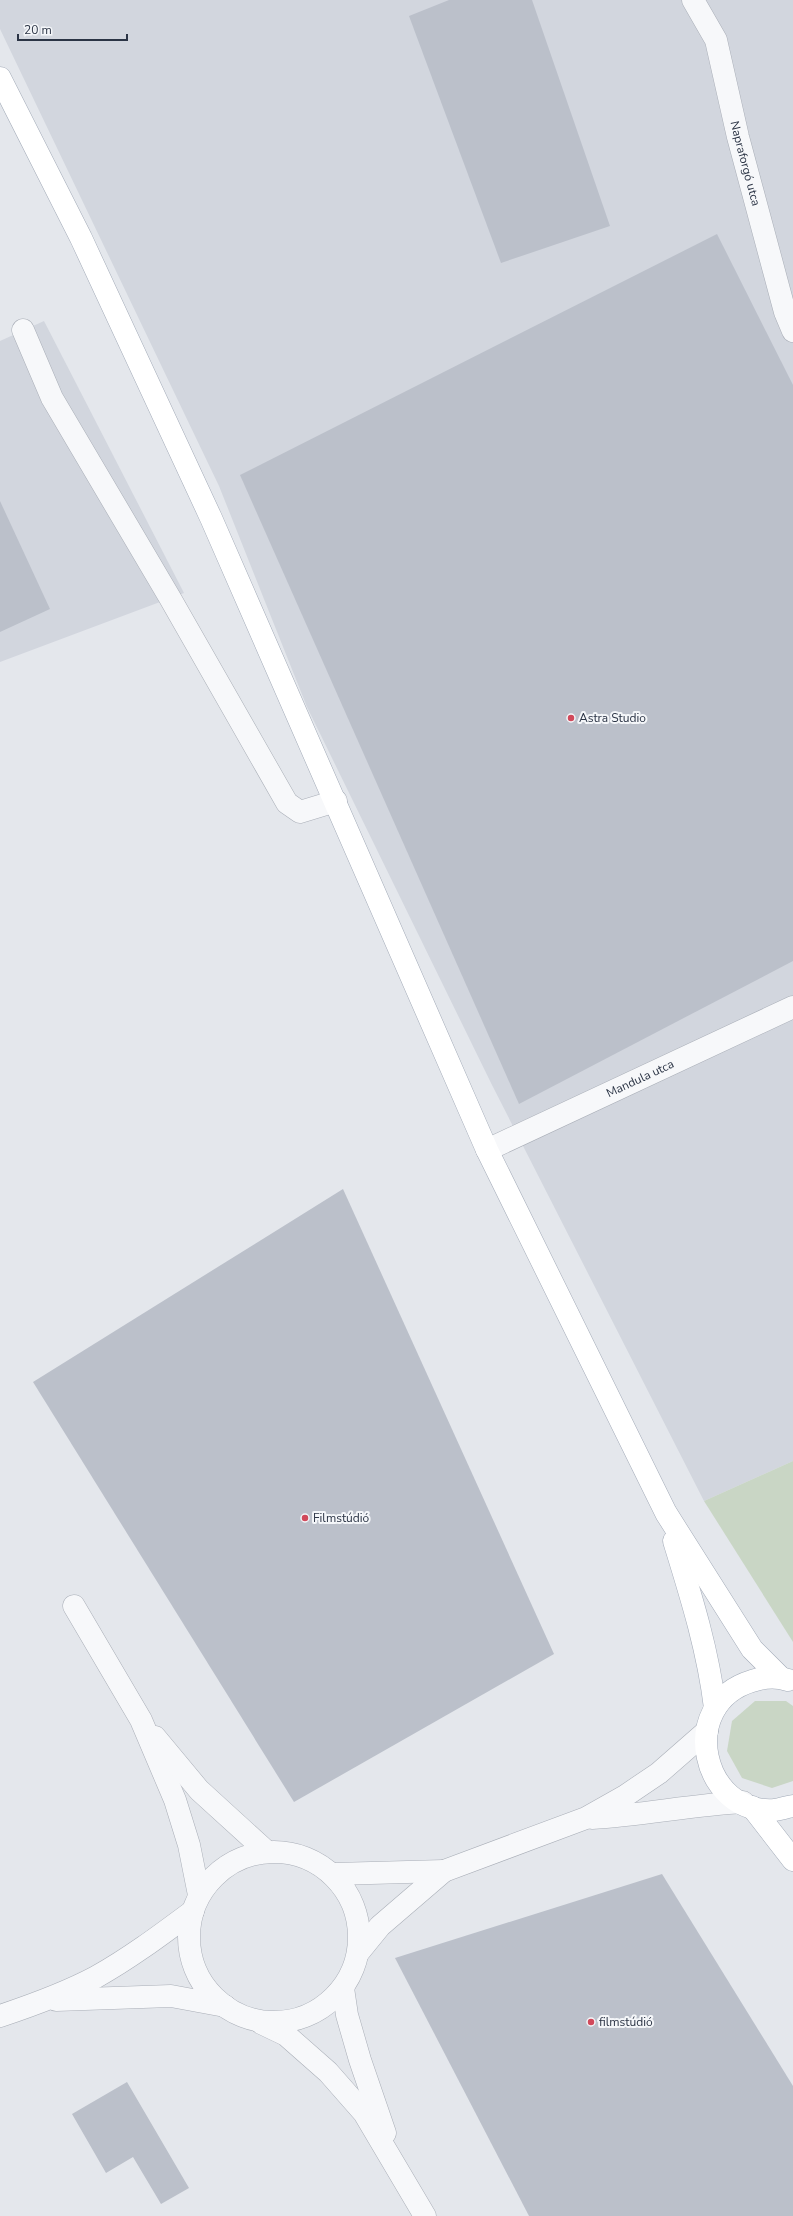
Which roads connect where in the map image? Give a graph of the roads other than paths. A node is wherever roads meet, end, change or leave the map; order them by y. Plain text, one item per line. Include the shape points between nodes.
1 (693, 0) edge
2 (0, 78) edge
3 (23, 330) dead end
4 (793, 330) edge
5 (336, 801) junction
6 (793, 1007) edge
7 (487, 1150) junction
8 (666, 1513) junction
9 (74, 1606) dead end
10 (787, 1679) edge
11 (715, 1708) junction
12 (141, 1720) junction
13 (707, 1731) junction
14 (748, 1805) junction
15 (793, 1806) edge
16 (586, 1818) junction
17 (267, 1852) junction
18 (793, 1860) edge
19 (444, 1871) junction
20 (334, 1874) junction
21 (196, 1903) junction
22 (358, 1953) junction
23 (343, 1988) junction
24 (45, 2000) junction
25 (225, 2006) junction
26 (0, 2016) edge
27 (253, 2020) junction
28 (393, 2161) junction
29 (425, 2216) edge

1 - 4 street, Napraforgó utca via 716,40 738,137 785,312
2 - 5 main road via 81,238 204,503
3 - 5 street via 52,398 170,598 286,804 300,812
5 - 7 main road
6 - 7 street, Mandula utca
7 - 8 main road
8 - 10 main road via 752,1649
8 - 11 main road via 700,1623 712,1678
9 - 12 street
10 - 11 main road via 761,1678 743,1684 728,1693
11 - 13 main road
12 - 17 street via 199,1790
12 - 21 street via 174,1800 189,1845
13 - 14 main road via 705,1746 709,1766 719,1784 734,1798
13 - 16 street via 660,1773
14 - 15 main road via 774,1810
14 - 16 street via 718,1804 628,1816
14 - 18 main road
16 - 19 street
17 - 20 street via 280,1851 304,1856
17 - 21 street via 256,1853 233,1862 214,1876
19 - 20 street
19 - 22 street via 380,1926
20 - 22 street via 354,1906 360,1929
21 - 24 street via 157,1938 97,1977
21 - 25 street via 189,1937 191,1957 198,1976 210,1993
22 - 23 street via 353,1972
23 - 27 street via 329,2003 312,2014 293,2020
23 - 28 street via 347,2015 360,2060
24 - 25 street via 171,1996
24 - 26 street
25 - 27 street
27 - 28 street via 286,2035 328,2072 364,2113
28 - 29 street

